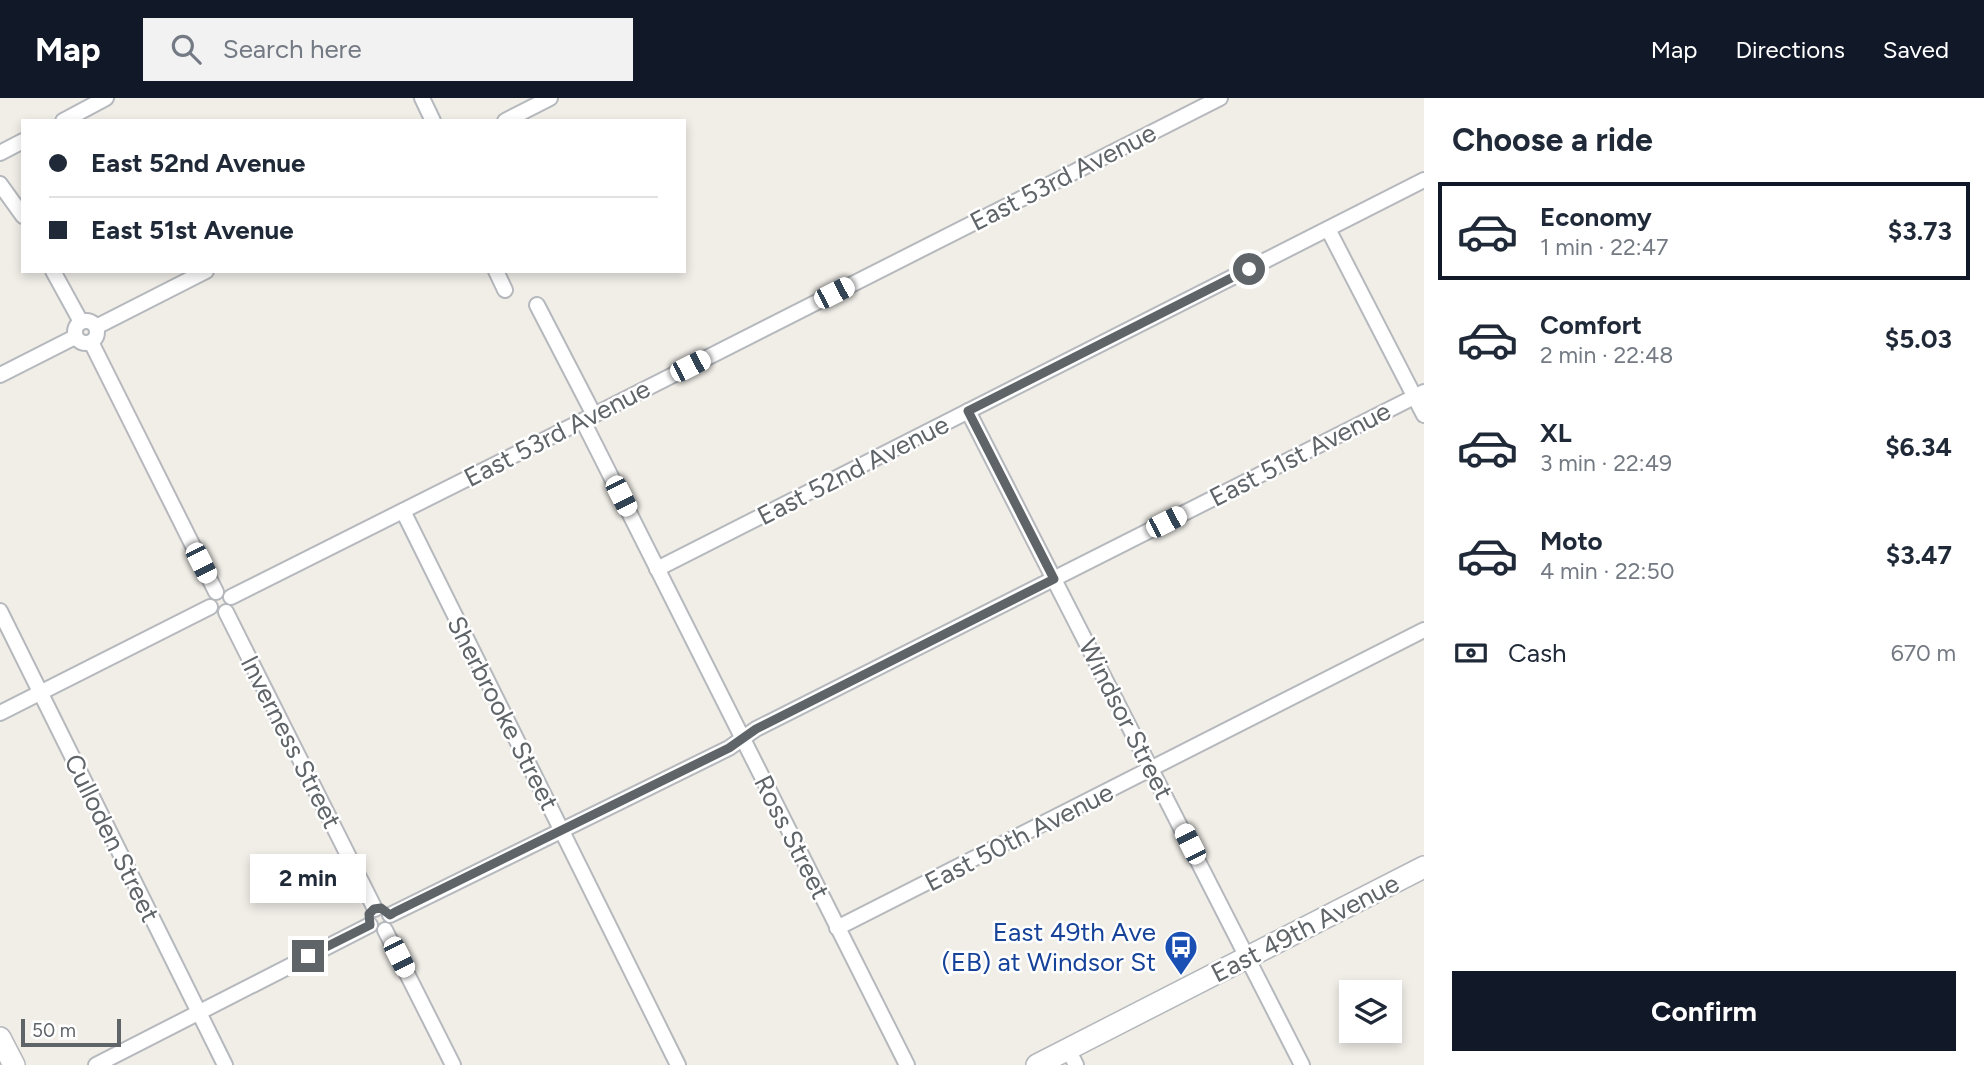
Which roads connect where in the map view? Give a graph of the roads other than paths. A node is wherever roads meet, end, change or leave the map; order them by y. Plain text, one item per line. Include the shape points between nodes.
1 (106, 98) edge
2 (422, 98) edge
3 (550, 98) edge
4 (1220, 98) edge
5 (66, 119) edge
6 (432, 119) edge
7 (509, 119) edge
8 (21, 142) edge
9 (0, 153) edge
10 (1424, 180) edge
11 (0, 184) edge
12 (21, 213) edge
13 (1328, 229) junction
14 (54, 273) edge
15 (202, 273) edge
16 (497, 273) edge
17 (505, 290) dead end
18 (537, 305) dead end
19 (81, 322) junction
20 (96, 327) junction
21 (75, 337) junction
22 (91, 342) junction
23 (0, 375) edge
24 (1419, 394) edge
25 (968, 411) junction
26 (1424, 415) edge
27 (588, 418) junction
28 (403, 511) junction
29 (657, 569) junction
30 (1054, 579) junction
31 (216, 592) junction
32 (231, 597) junction
33 (210, 607) junction
34 (0, 611) edge
35 (226, 612) junction
36 (1424, 630) edge
37 (40, 692) junction
38 (0, 713) edge
39 (743, 739) junction
40 (1152, 770) junction
41 (562, 830) junction
42 (1424, 867) edge
43 (374, 909) junction
44 (390, 915) junction
45 (370, 925) junction
46 (837, 928) junction
47 (385, 930) junction
48 (1248, 957) junction
49 (198, 1011) junction
50 (0, 1038) edge
51 (1072, 1057) edge
52 (13, 1065) edge
53 (96, 1065) edge
54 (225, 1065) edge
55 (453, 1065) edge
56 (678, 1065) edge
57 (906, 1065) edge
58 (1037, 1065) edge
59 (1302, 1065) edge

1 - 5 street
2 - 6 street
3 - 7 street
4 - 27 street, East 53rd Avenue
8 - 9 street
10 - 13 street, East 52nd Avenue
11 - 12 street
13 - 24 street
13 - 25 street, East 52nd Avenue
14 - 19 street
15 - 20 street
16 - 17 street
18 - 27 street, Ross Street
19 - 20 street
19 - 21 street
20 - 22 street
21 - 22 street
21 - 23 street
22 - 31 street
24 - 26 street
24 - 30 street, East 51st Avenue
25 - 29 street, East 52nd Avenue
25 - 30 street, Windsor Street
27 - 28 street, East 53rd Avenue
27 - 29 street, Ross Street
28 - 32 street, East 53rd Avenue
28 - 41 street, Sherbrooke Street
29 - 39 street, Ross Street
30 - 39 street, East 51st Avenue
30 - 40 street, Windsor Street
31 - 32 street
31 - 33 street
32 - 35 street
33 - 35 street
33 - 37 street
34 - 37 street, Culloden Street
35 - 43 street, Inverness Street
36 - 40 street, East 50th Avenue
37 - 38 street
37 - 49 street, Culloden Street
39 - 41 street, East 51st Avenue
39 - 46 street, Ross Street
40 - 46 street, East 50th Avenue
40 - 48 street, Windsor Street
41 - 44 street, East 51st Avenue
41 - 56 street, Sherbrooke Street
42 - 48 street, East 49th Avenue
43 - 44 street
43 - 45 street via 369,914
44 - 47 street
45 - 47 street
45 - 49 street
46 - 57 street, Ross Street
47 - 55 street
48 - 51 street, East 49th Avenue
48 - 59 street, Windsor Street
49 - 53 street
49 - 54 street, Culloden Street
50 - 52 street
51 - 58 street, East 49th Avenue

